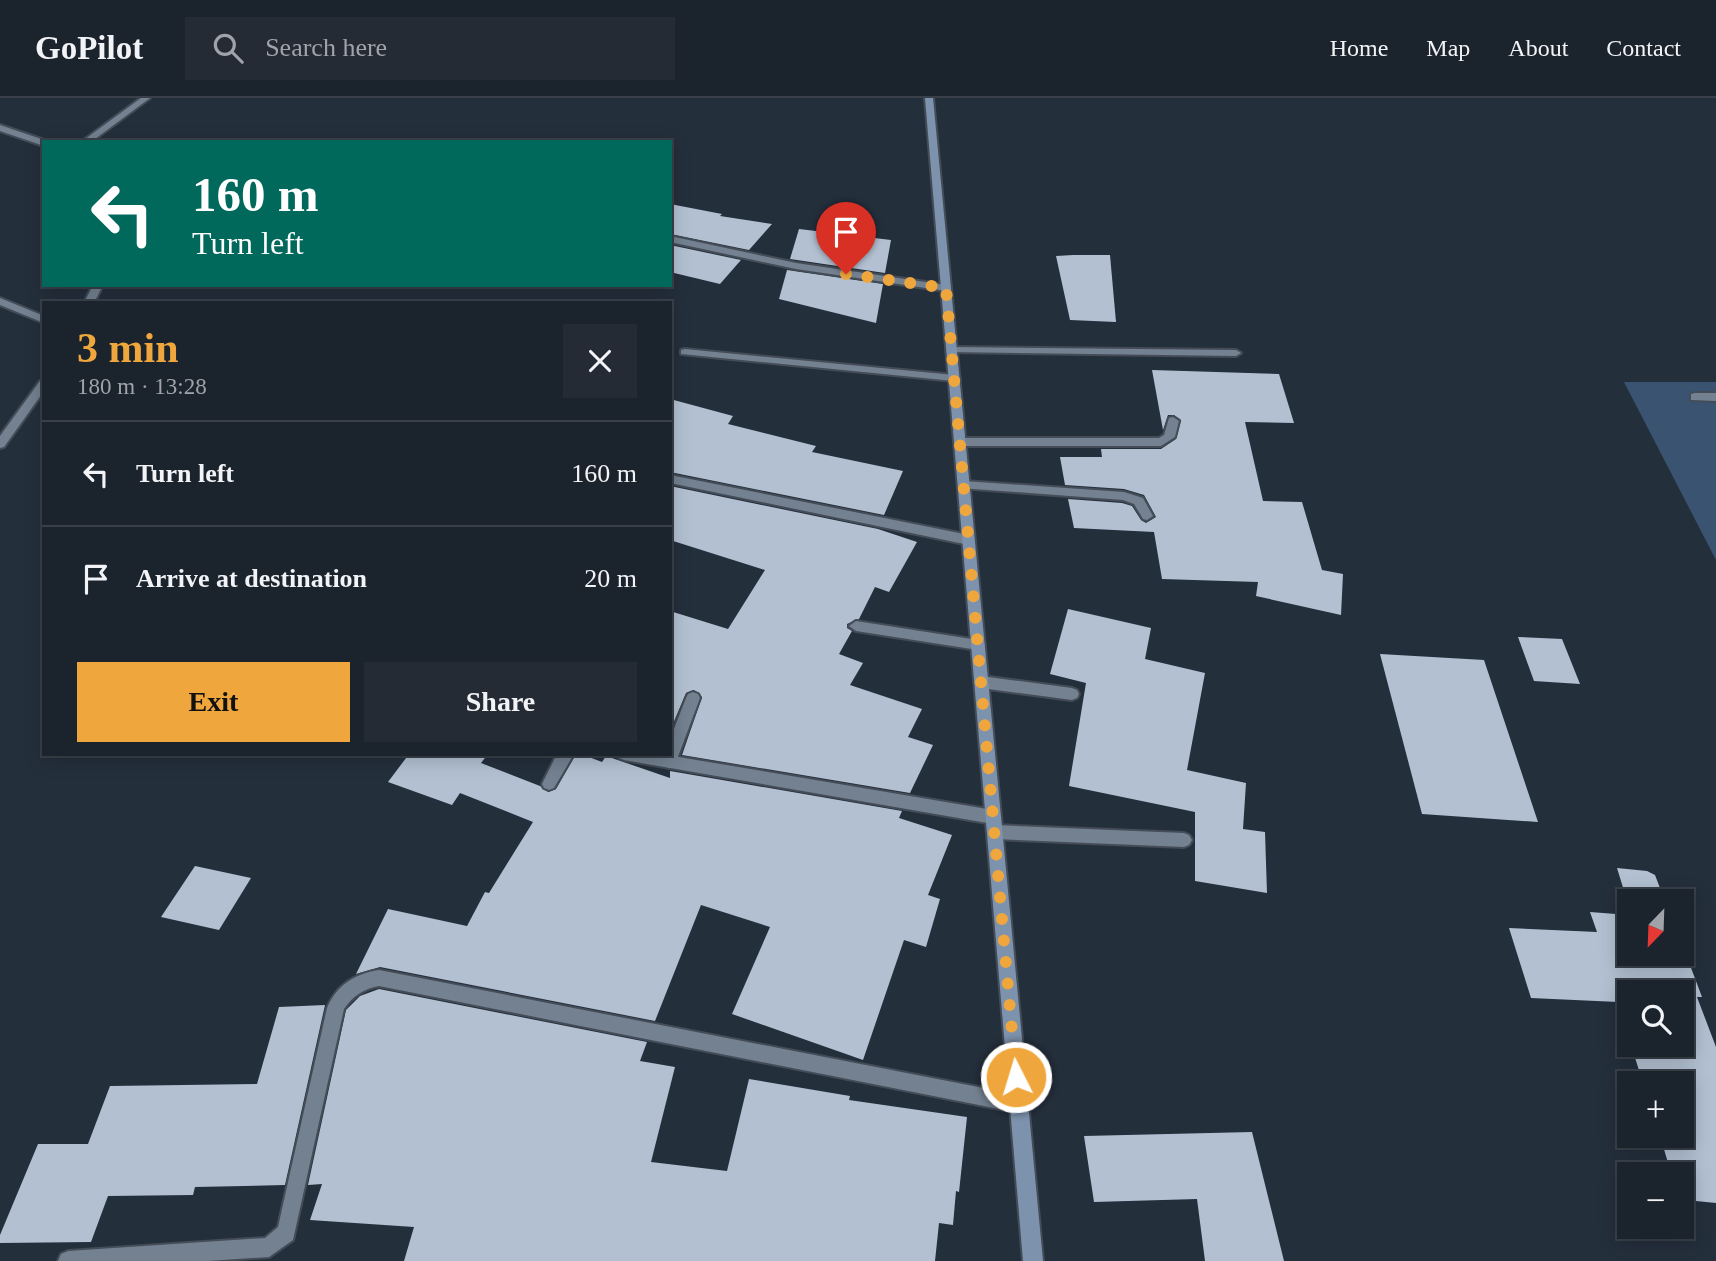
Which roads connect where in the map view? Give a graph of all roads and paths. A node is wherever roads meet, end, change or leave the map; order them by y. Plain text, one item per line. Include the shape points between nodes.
1 (146, 98) edge
2 (929, 98) edge
3 (0, 128) edge
4 (88, 140) edge
5 (42, 142) edge
6 (672, 239) edge
7 (946, 288) junction
8 (0, 300) edge
9 (42, 319) edge
10 (951, 350) junction
11 (685, 352) dead end
12 (1236, 353) dead end
13 (954, 378) junction
14 (42, 386) edge
15 (1695, 397) dead end
16 (1716, 397) edge
17 (1173, 421) dead end
18 (960, 442) junction
19 (0, 444) edge
20 (672, 479) edge
21 (964, 485) junction
22 (1147, 516) dead end
23 (969, 540) junction
24 (856, 626) dead end
25 (978, 645) junction
26 (981, 682) junction
27 (1072, 694) dead end
28 (693, 698) dead end
29 (672, 754) edge
30 (564, 756) edge
31 (635, 756) edge
32 (671, 756) edge
33 (669, 762) junction
34 (550, 784) dead end
35 (994, 825) junction
36 (1184, 840) dead end
37 (1019, 1104) junction
38 (68, 1261) edge
39 (1033, 1261) edge

1 - 4 street
2 - 7 main road
3 - 5 street
6 - 7 street via 796,266
7 - 10 main road
8 - 9 street
10 - 12 street
10 - 13 main road
11 - 13 street
13 - 18 main road
14 - 19 street
15 - 16 street
17 - 18 street via 1169,437 1161,442
18 - 21 main road
20 - 23 street
21 - 22 street via 1124,496 1139,501
21 - 23 main road
23 - 25 main road
24 - 25 street
25 - 26 main road
26 - 27 street
26 - 35 main road
28 - 29 street
30 - 34 street
31 - 33 street
32 - 33 street
33 - 35 street
35 - 36 street
35 - 37 main road
37 - 38 street via 393,980 368,979 346,991 336,1008 286,1233 269,1247
37 - 39 main road

